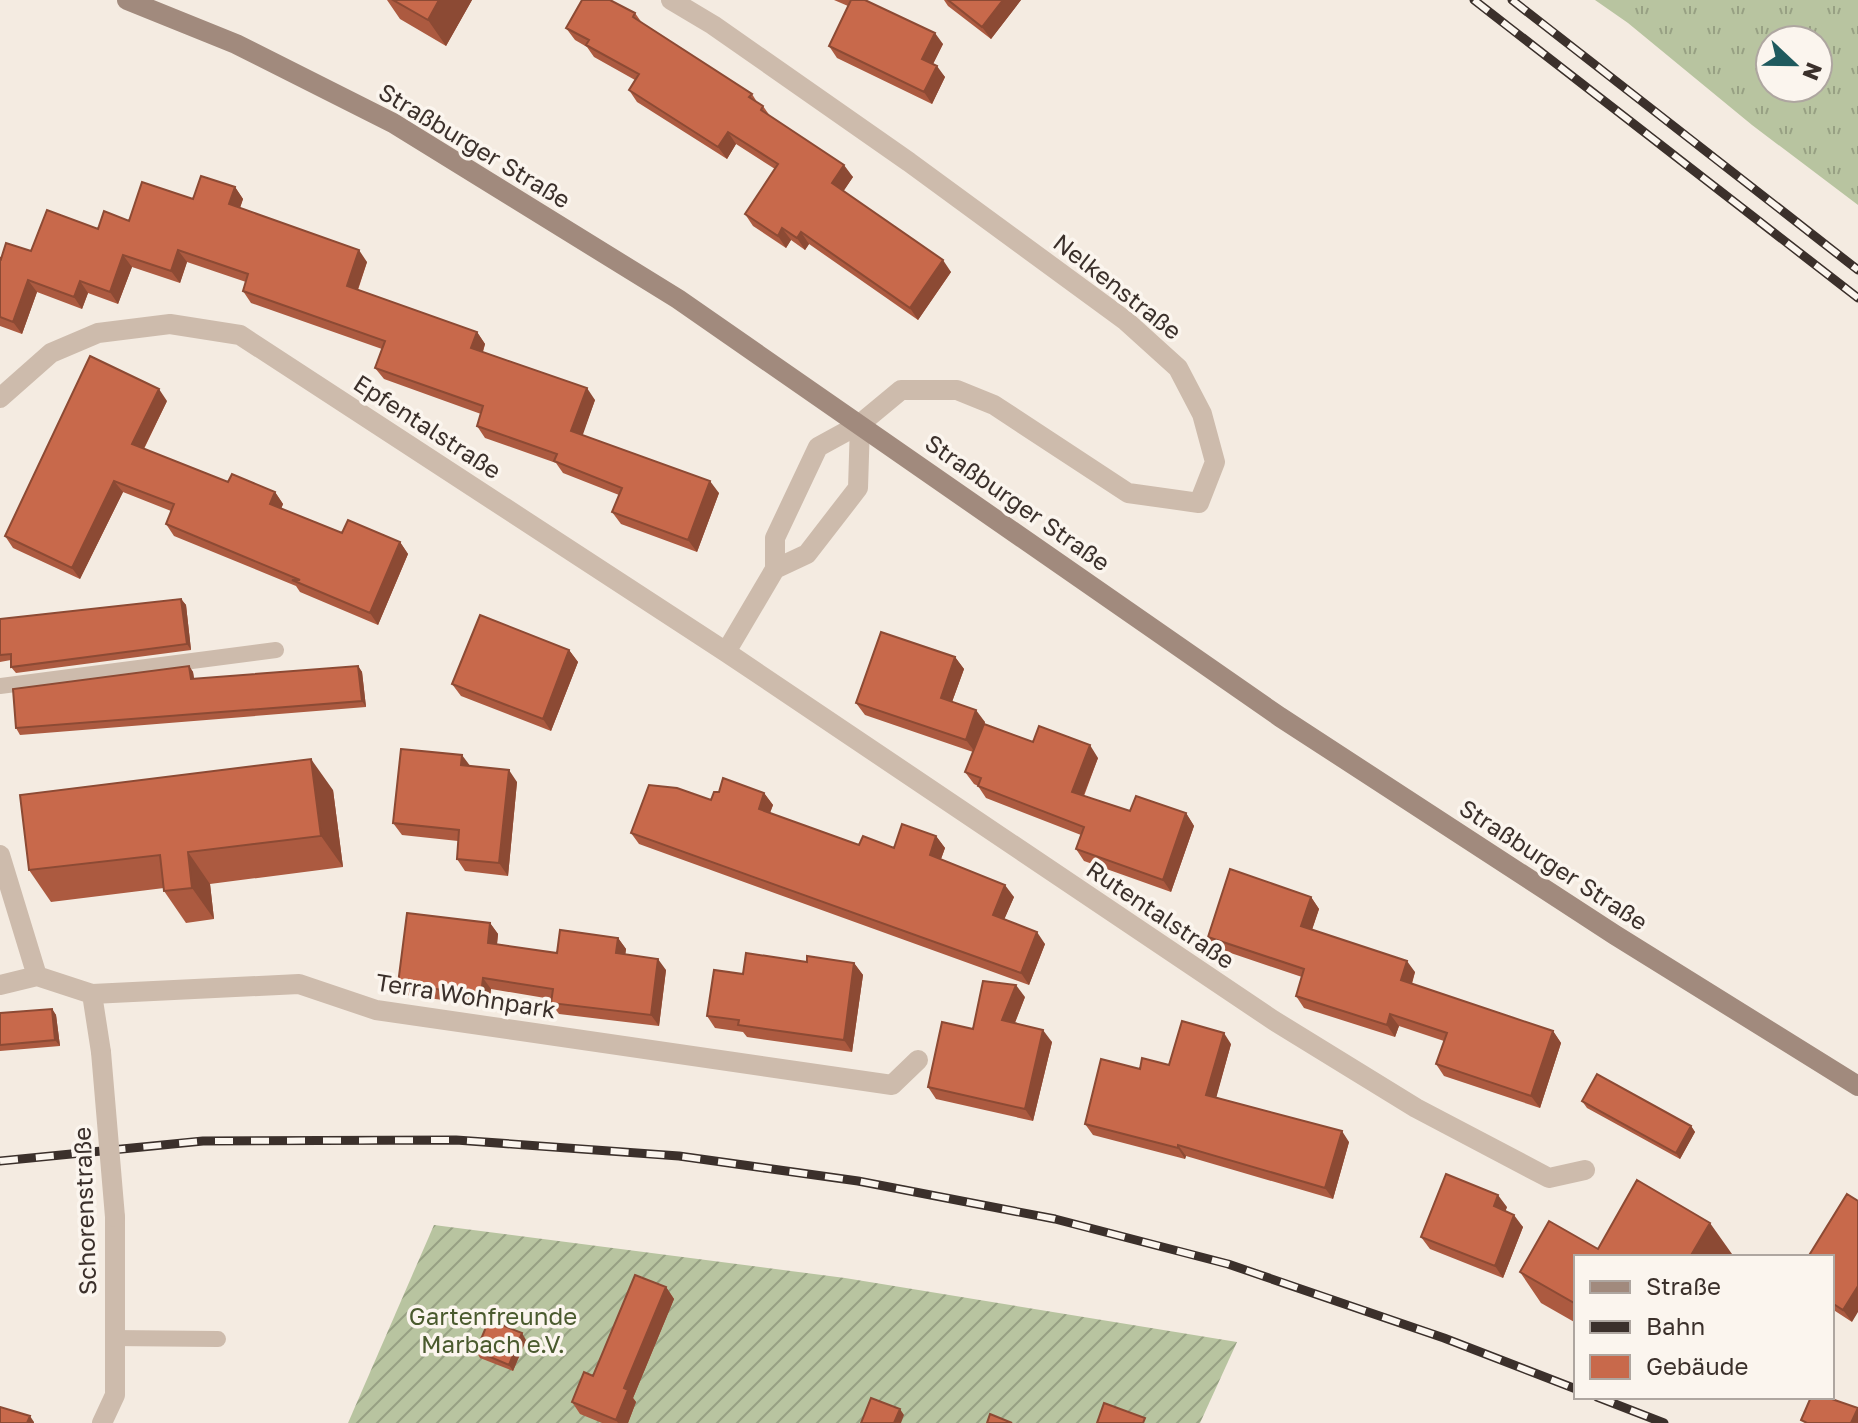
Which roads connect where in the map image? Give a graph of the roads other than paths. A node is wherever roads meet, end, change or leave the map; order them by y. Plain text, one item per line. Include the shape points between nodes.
1 (127, 0) edge
2 (671, 0) edge
3 (0, 398) edge
4 (860, 424) junction
5 (775, 569) junction
6 (276, 650) dead end
7 (726, 652) junction
8 (0, 686) edge
9 (0, 855) edge
10 (37, 976) junction
11 (0, 985) edge
12 (92, 994) junction
13 (918, 1060) dead end
14 (1858, 1086) edge
15 (1585, 1170) dead end
16 (113, 1338) junction
17 (218, 1339) dead end
18 (102, 1423) edge

1 - 4 main road, Straßburger Straße via 236,44 393,123 678,299
2 - 4 street, Nelkenstraße via 896,152 1126,321 1178,368 1202,414 1215,462 1199,503 1128,493 994,405 957,390 901,390
3 - 7 street, Epfentalstraße via 51,353 98,333 170,324 240,335
4 - 5 street via 818,447 775,538
4 - 5 street via 858,488 807,554
4 - 14 main road, Straßburger Straße via 1280,717
5 - 7 street
6 - 8 lane
7 - 15 street, Rutentalstraße via 1273,1020 1416,1108 1549,1178
9 - 10 street
10 - 11 street
10 - 12 street, Terra Wohnpark
12 - 13 street, Terra Wohnpark via 299,984 376,1010 892,1085
12 - 16 street, Schorenstraße, bridge via 115,1217
16 - 17 lane
16 - 18 street, Schorenstraße via 115,1395

